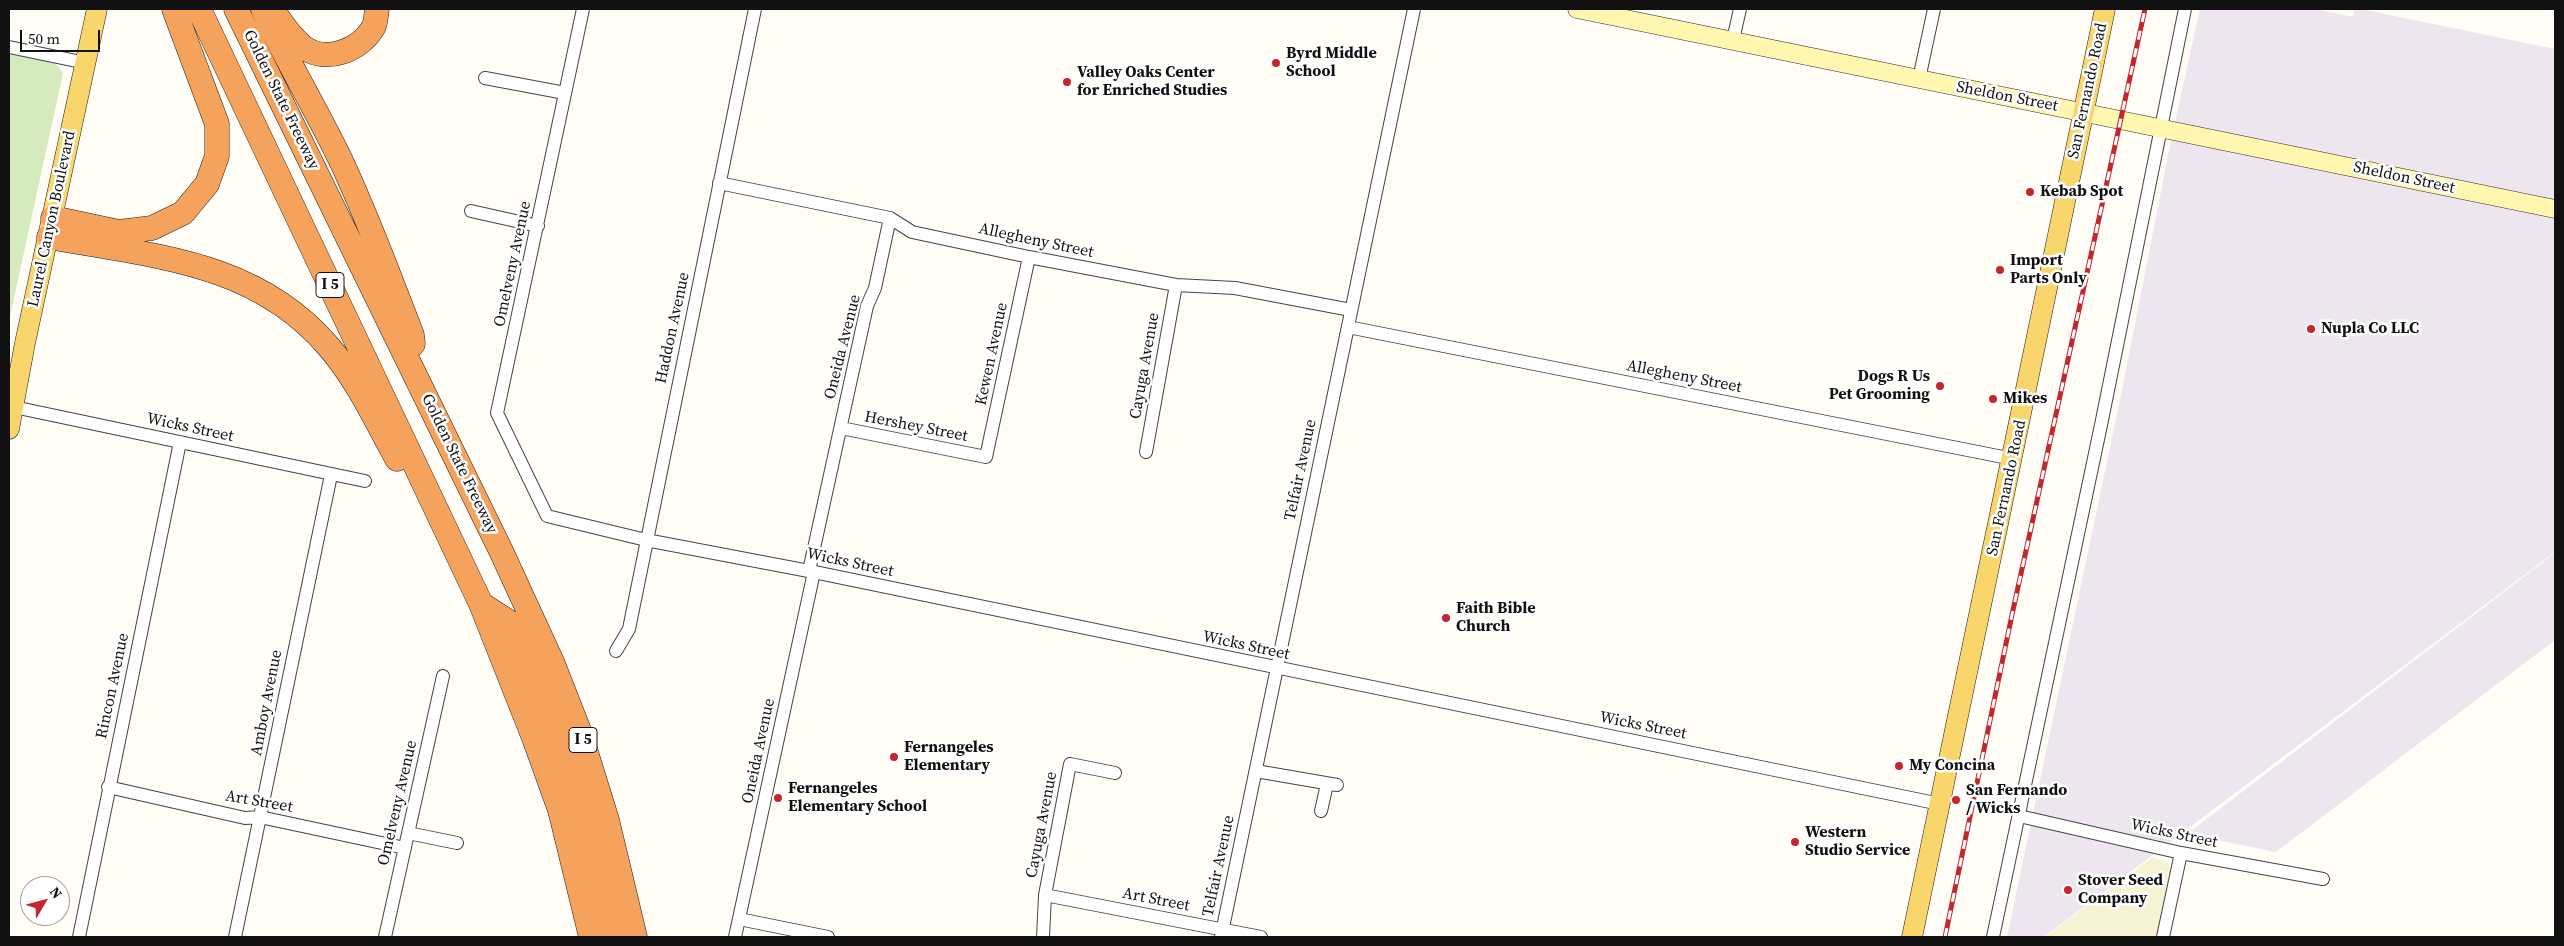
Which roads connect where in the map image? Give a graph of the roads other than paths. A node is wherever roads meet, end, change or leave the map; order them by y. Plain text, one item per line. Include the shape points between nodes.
1 (97, 9) edge
2 (174, 9) edge
3 (199, 9) edge
4 (236, 9) edge
5 (263, 9) edge
6 (272, 9) edge
7 (377, 9) edge
8 (583, 9) edge
9 (755, 9) edge
10 (1414, 9) edge
11 (1578, 9) edge
12 (1740, 9) edge
13 (1934, 9) edge
14 (2106, 9) edge
15 (2185, 9) edge
16 (1733, 40) junction
17 (9, 47) edge
18 (86, 63) junction
19 (485, 78) dead end
20 (1919, 79) junction
21 (564, 93) junction
22 (2084, 112) junction
23 (2161, 128) junction
24 (719, 183) junction
25 (2555, 209) edge
26 (471, 210) dead end
27 (890, 218) junction
28 (538, 226) junction
29 (51, 228) junction
30 (1030, 257) junction
31 (1176, 286) junction
32 (1351, 310) junction
33 (1348, 327) junction
34 (416, 377) junction
35 (11, 406) edge
36 (840, 428) junction
37 (9, 429) edge
38 (180, 442) junction
39 (1146, 452) dead end
40 (986, 457) joint
41 (2013, 459) junction
42 (331, 475) junction
43 (364, 482) dead end
44 (546, 516) joint
45 (646, 540) junction
46 (502, 553) junction
47 (461, 561) junction
48 (812, 571) junction
49 (482, 604) junction
50 (616, 651) dead end
51 (1276, 669) junction
52 (443, 676) dead end
53 (1256, 771) junction
54 (1114, 773) dead end
55 (108, 787) junction
56 (1940, 804) junction
57 (1321, 812) dead end
58 (2019, 816) junction
59 (260, 817) junction
60 (408, 833) junction
61 (457, 843) dead end
62 (405, 848) junction
63 (2181, 853) junction
64 (2324, 879) dead end
65 (1045, 895) junction
66 (739, 919) junction
67 (1222, 933) edge
68 (79, 937) edge
69 (235, 937) edge
70 (385, 937) edge
71 (591, 937) edge
72 (614, 937) edge
73 (621, 937) edge
74 (635, 937) edge
75 (736, 937) edge
76 (828, 937) edge
77 (1043, 937) edge
78 (1261, 937) edge
79 (1912, 937) edge
80 (1992, 937) edge
81 (2163, 937) edge

1 - 18 main road, Laurel Canyon Boulevard
2 - 29 highway via 217,124 217,156 208,184 183,213 152,228 119,232
3 - 47 highway, Golden State Freeway / I 5
4 - 34 highway, Golden State Freeway / I 5
5 - 34 highway via 343,164 370,227 412,335
6 - 7 highway via 287,32 304,48 326,56 354,48 374,27
8 - 21 street, Omelveny Avenue
9 - 24 street, Haddon Avenue
10 - 32 street, Telfair Avenue
11 - 16 main road, Sheldon Street
12 - 16 street
13 - 20 street
14 - 22 main road, San Fernando Road
15 - 23 street
16 - 20 main road, Sheldon Street
17 - 18 street
18 - 29 main road, Laurel Canyon Boulevard
19 - 21 street
20 - 22 main road, Sheldon Street
21 - 28 street, Omelveny Avenue
22 - 23 main road, Sheldon Street
22 - 41 main road, San Fernando Road
23 - 25 main road, Sheldon Street
23 - 58 street
24 - 27 street, Allegheny Street
24 - 45 street, Haddon Avenue
26 - 28 street
27 - 30 street, Allegheny Street via 912,232
27 - 36 street, Oneida Avenue
28 - 44 street, Omelveny Avenue via 497,412
29 - 35 main road, Laurel Canyon Boulevard
29 - 47 highway via 208,268 255,286 288,308 329,346 350,374 438,538
30 - 31 street, Allegheny Street
30 - 40 street, Kewen Avenue
31 - 32 street, Allegheny Street via 1235,288
31 - 39 street, Cayuga Avenue
32 - 33 street, Telfair Avenue
33 - 41 street, Allegheny Street
33 - 51 street, Telfair Avenue
34 - 46 highway, Golden State Freeway / I 5
35 - 37 main road, Laurel Canyon Boulevard
35 - 38 street, Wicks Street
36 - 40 street, Hershey Street
36 - 48 street, Oneida Avenue
38 - 42 street, Wicks Street
38 - 55 street, Rincon Avenue
41 - 56 main road, San Fernando Road
42 - 43 street, Wicks Street
42 - 59 street, Amboy Avenue
44 - 45 street, Wicks Street
45 - 48 street, Wicks Street
45 - 50 street, Haddon Avenue via 628,629
46 - 73 highway via 504,586 558,716 582,785 607,868
46 - 74 highway, Golden State Freeway / I 5 via 580,733 607,820
47 - 49 highway, Golden State Freeway / I 5
48 - 51 street, Wicks Street
48 - 66 street, Oneida Avenue
49 - 71 highway, Golden State Freeway / I 5 via 560,810
49 - 72 highway via 512,624 542,695 586,825
51 - 53 street, Telfair Avenue
51 - 56 street, Wicks Street
52 - 60 street, Omelveny Avenue
53 - 57 street via 1332,784
53 - 67 street, Telfair Avenue
54 - 65 street, Cayuga Avenue via 1070,764
55 - 59 street, Art Street via 245,818
55 - 68 street, Rincon Avenue
56 - 79 main road, San Fernando Road
58 - 63 street, Wicks Street
58 - 80 street
59 - 62 street, Art Street
59 - 69 street, Amboy Avenue
60 - 61 street
60 - 62 street, Omelveny Avenue
62 - 70 street, Omelveny Avenue
63 - 64 street, Wicks Street
63 - 81 street
65 - 67 street, Art Street
65 - 77 street, Cayuga Avenue
66 - 75 street, Oneida Avenue
66 - 76 street
67 - 78 street, Art Street

